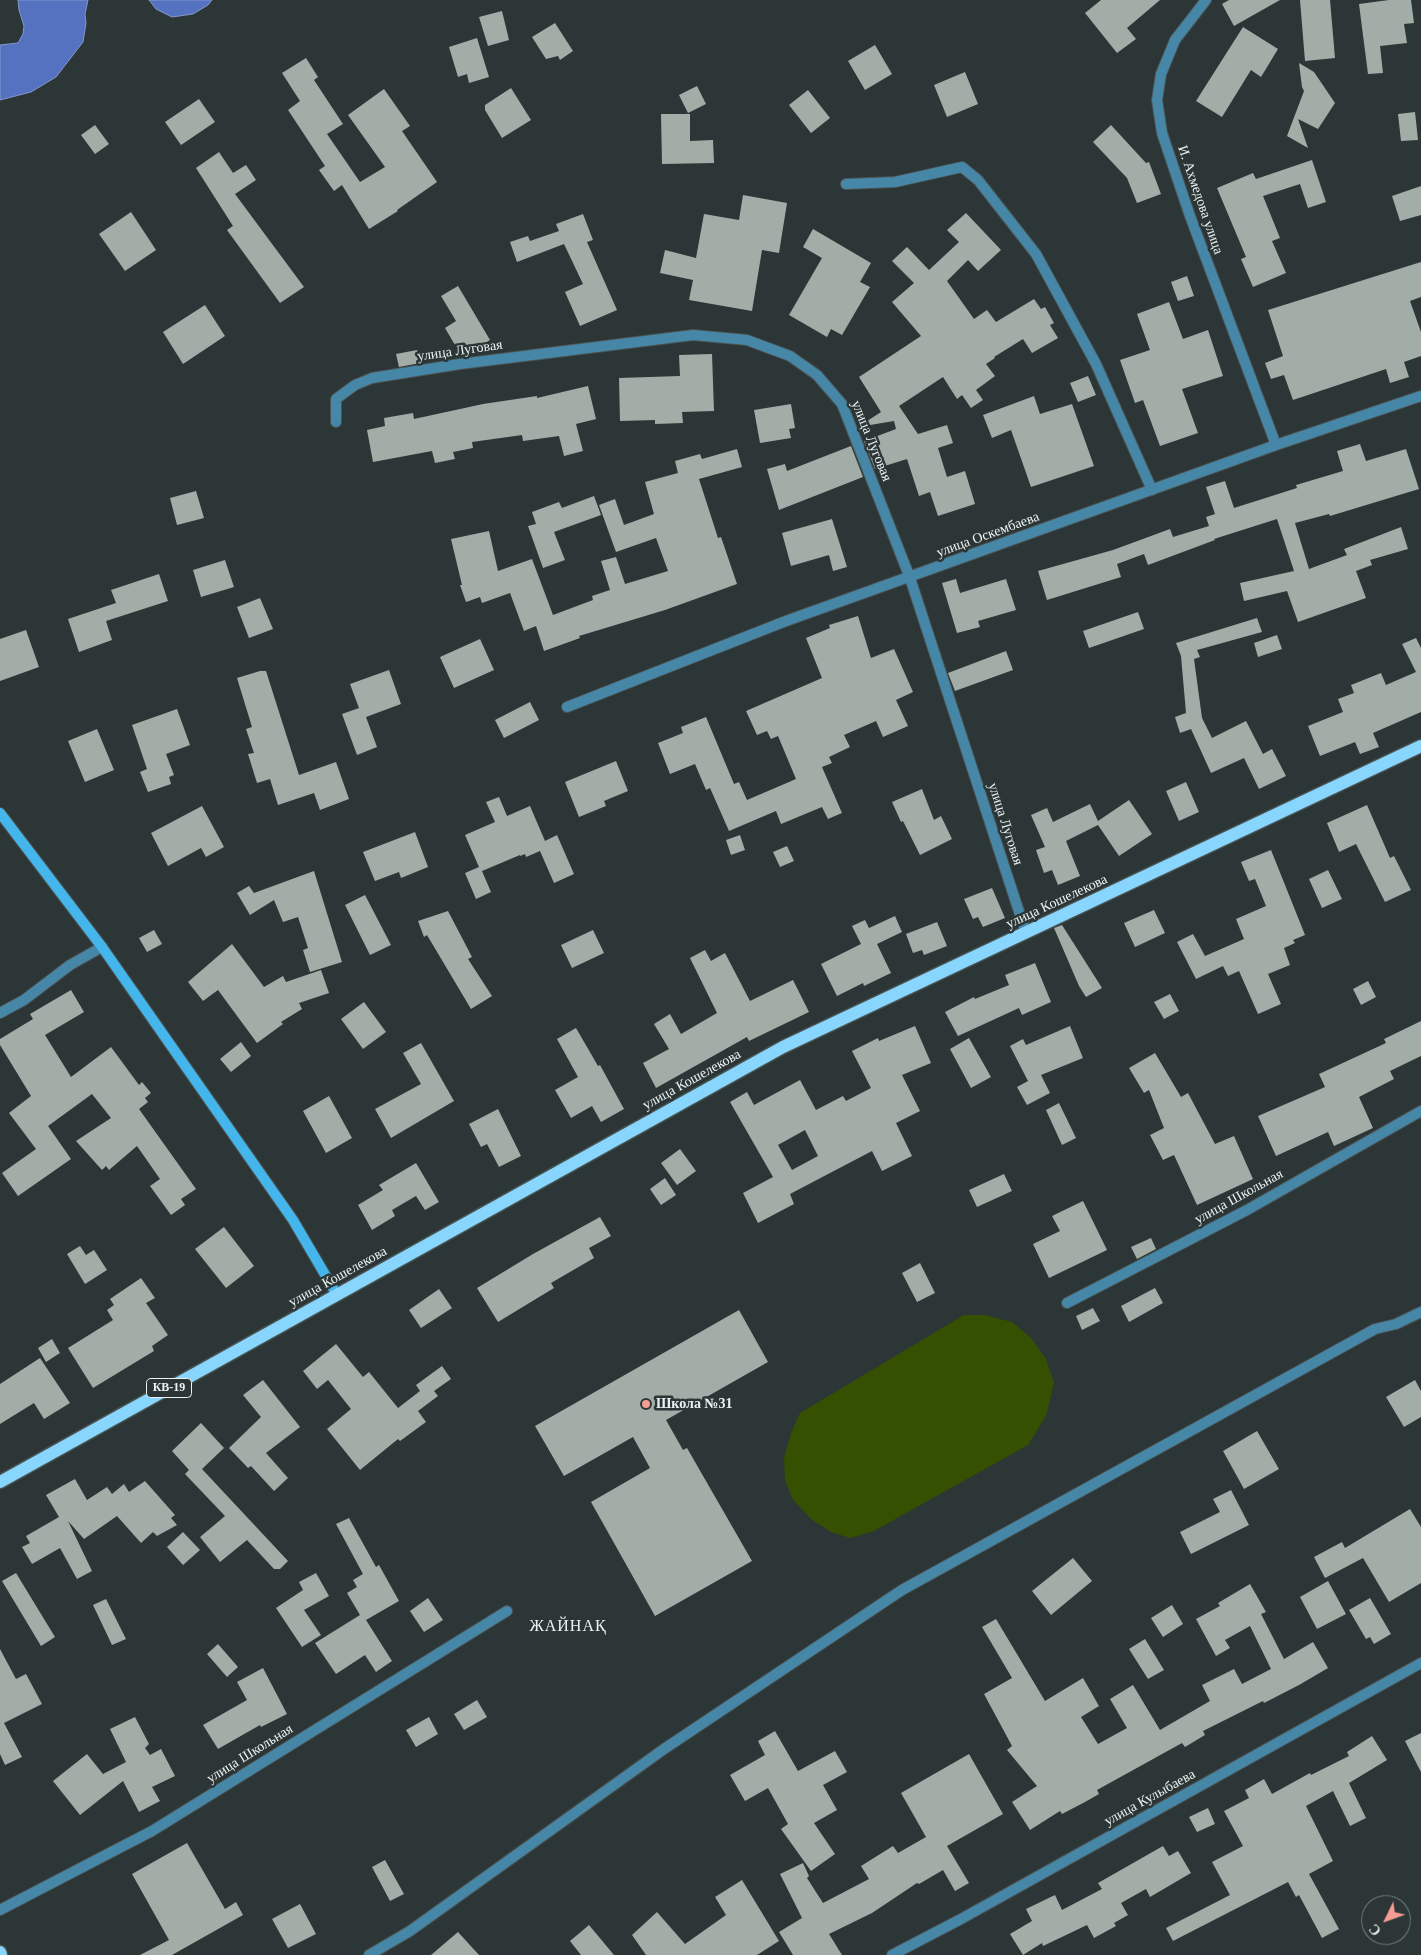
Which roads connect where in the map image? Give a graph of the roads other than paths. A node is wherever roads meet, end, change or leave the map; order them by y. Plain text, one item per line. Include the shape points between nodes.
1 (1206, 0) edge
2 (846, 184) dead end
3 (1421, 396) edge
4 (336, 422) dead end
5 (1276, 445) junction
6 (1152, 490) junction
7 (910, 578) junction
8 (567, 706) dead end
9 (1421, 746) edge
10 (0, 813) edge
11 (1026, 933) junction
12 (102, 946) junction
13 (0, 1013) edge
14 (1421, 1111) edge
15 (337, 1295) junction
16 (1068, 1304) dead end
17 (1421, 1312) edge
18 (0, 1482) edge
19 (508, 1611) dead end
20 (1421, 1663) edge
21 (0, 1910) edge
22 (369, 1955) edge
23 (892, 1955) edge

1 - 5 street, И. Ахмедова улица via 1175,40 1161,74 1157,100 1162,133
2 - 6 street via 895,182 962,168 978,180 1036,254 1096,364
3 - 5 street, улица Оскембаева
4 - 7 street, улица Луговая via 336,399 355,385 372,378 693,335 747,340 790,356 817,375 842,404
5 - 6 street, улица Оскембаева
6 - 7 street, улица Оскембаева
7 - 8 street, улица Оскембаева via 786,621
7 - 11 street, улица Луговая
9 - 11 main road, улица Кошелекова
10 - 12 main road
11 - 15 main road, улица Кошелекова via 783,1047
12 - 13 street
12 - 15 main road via 293,1220
14 - 16 street, улица Школьная via 1247,1210
15 - 18 main road, улица Кошелекова / КВ-19
17 - 22 street via 1396,1324 1375,1329 902,1590 664,1749 410,1931
19 - 21 street, улица Школьная via 152,1831
20 - 23 street, улица Кулыбаева

